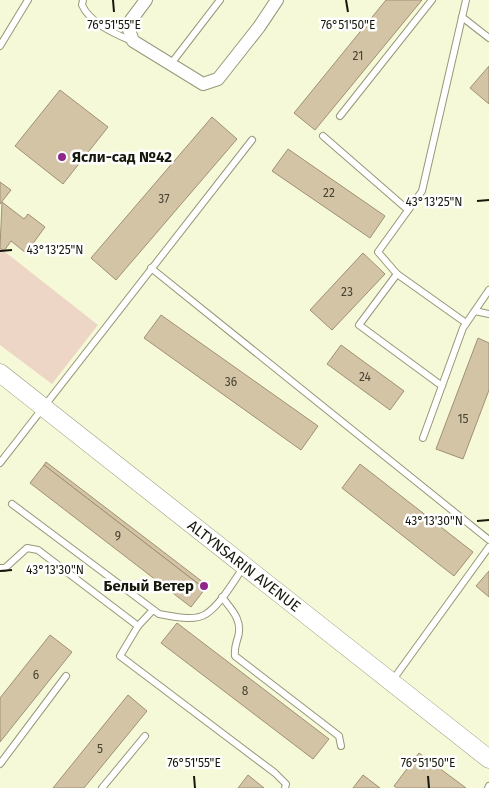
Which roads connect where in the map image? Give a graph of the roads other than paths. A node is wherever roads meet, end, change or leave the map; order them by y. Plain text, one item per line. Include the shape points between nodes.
1 (28, 0) edge
2 (83, 0) edge
3 (146, 0) edge
4 (220, 0) edge
5 (278, 0) edge
6 (432, 0) edge
7 (466, 0) edge
8 (462, 18) junction
9 (489, 38) edge
10 (133, 41) junction
11 (0, 46) edge
12 (170, 65) junction
13 (340, 116) dead end
14 (323, 136) dead end
15 (252, 140) dead end
16 (408, 210) junction
17 (151, 268) junction
18 (397, 274) junction
19 (489, 290) edge
20 (475, 310) junction
21 (489, 314) edge
22 (466, 323) junction
23 (0, 373) edge
24 (442, 386) junction
25 (42, 406) junction
26 (423, 438) dead end
27 (0, 463) edge
28 (12, 504) dead end
29 (489, 540) edge
30 (489, 547) edge
31 (244, 566) junction
32 (0, 568) edge
33 (222, 597) junction
34 (153, 610) junction
35 (138, 626) junction
36 (66, 676) dead end
37 (392, 682) junction
38 (145, 736) dead end
39 (341, 746) dead end
40 (489, 759) edge
41 (0, 764) edge
42 (102, 788) edge
43 (285, 788) edge

1 - 11 lane
2 - 10 lane via 82,5 90,16
3 - 10 street via 128,27
4 - 12 lane
5 - 12 street via 218,79 203,84
6 - 13 lane
7 - 8 lane
8 - 9 lane
8 - 16 lane via 422,191
10 - 12 street
14 - 16 lane
15 - 17 lane
16 - 18 lane via 378,252
17 - 25 lane
17 - 29 lane
18 - 22 lane
18 - 24 lane via 359,326
19 - 20 lane
20 - 21 lane
20 - 22 lane
22 - 24 lane
23 - 25 main road, ALTYNSARIN AVENUE
24 - 26 lane
25 - 27 lane
25 - 31 main road, ALTYNSARIN AVENUE
28 - 34 lane
30 - 37 lane
31 - 33 lane
31 - 37 main road, ALTYNSARIN AVENUE
32 - 35 lane via 5,568 27,548 38,550
33 - 34 lane via 206,615 188,618 159,614
33 - 39 lane via 238,619 235,656 339,736
34 - 35 lane
35 - 43 lane via 120,656 275,773 286,784
36 - 41 lane
37 - 40 main road, ALTYNSARIN AVENUE
38 - 42 lane

